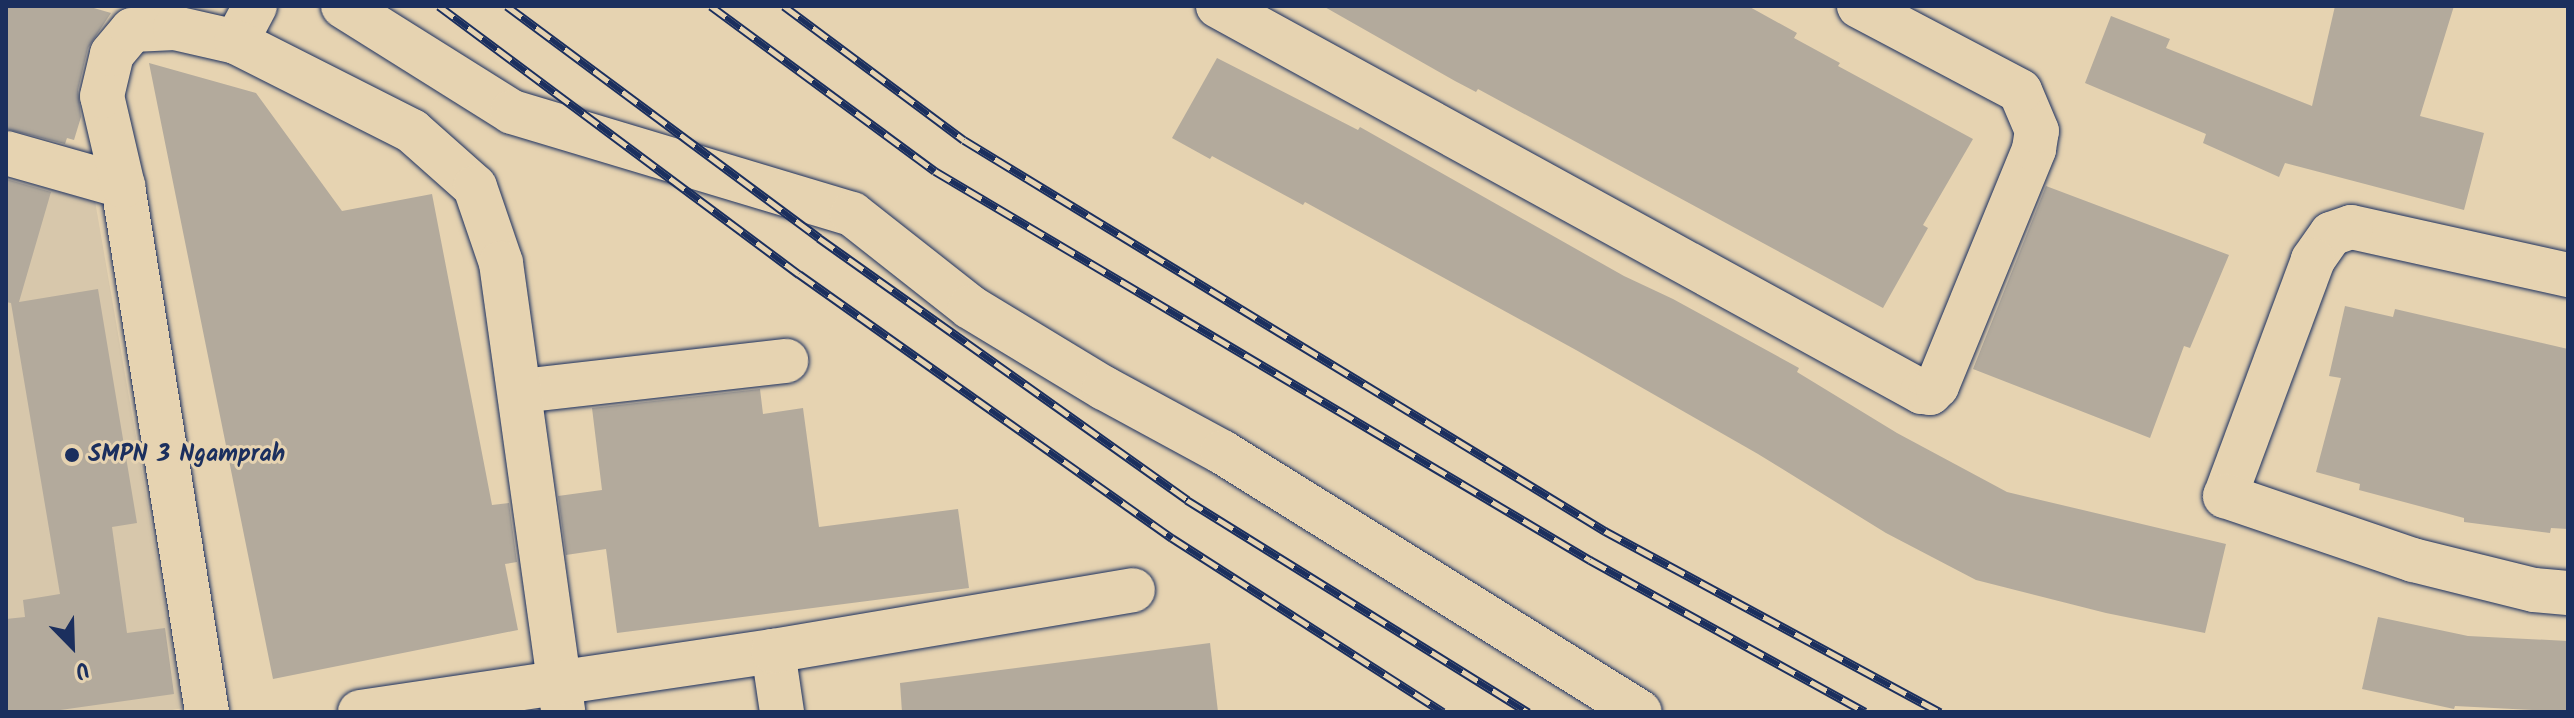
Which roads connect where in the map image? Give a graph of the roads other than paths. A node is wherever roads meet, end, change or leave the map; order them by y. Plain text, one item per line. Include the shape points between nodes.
1 (343, 6) edge
2 (1218, 6) edge
3 (1859, 6) edge
4 (245, 24) edge
5 (6, 153) edge
6 (123, 186) junction
7 (2568, 275) edge
8 (786, 361) dead end
9 (521, 391) junction
10 (1133, 590) dead end
11 (2568, 593) edge
12 (773, 651) junction
13 (561, 697) edge
14 (207, 712) edge
15 (360, 712) edge
16 (782, 712) edge
17 (1640, 712) edge

1 - 17 street via 512,112 852,214 970,307 1222,452
2 - 3 street via 1930,393 2012,204 2037,131 2020,91
4 - 6 street via 132,30 112,54 102,96
4 - 9 street via 412,131 475,187 501,263
5 - 6 street
6 - 14 street
7 - 11 street via 2351,227 2331,234 2313,260 2225,496 2413,560 2534,590
8 - 9 street
9 - 13 street
10 - 12 street
12 - 13 street
12 - 16 street
13 - 15 street

